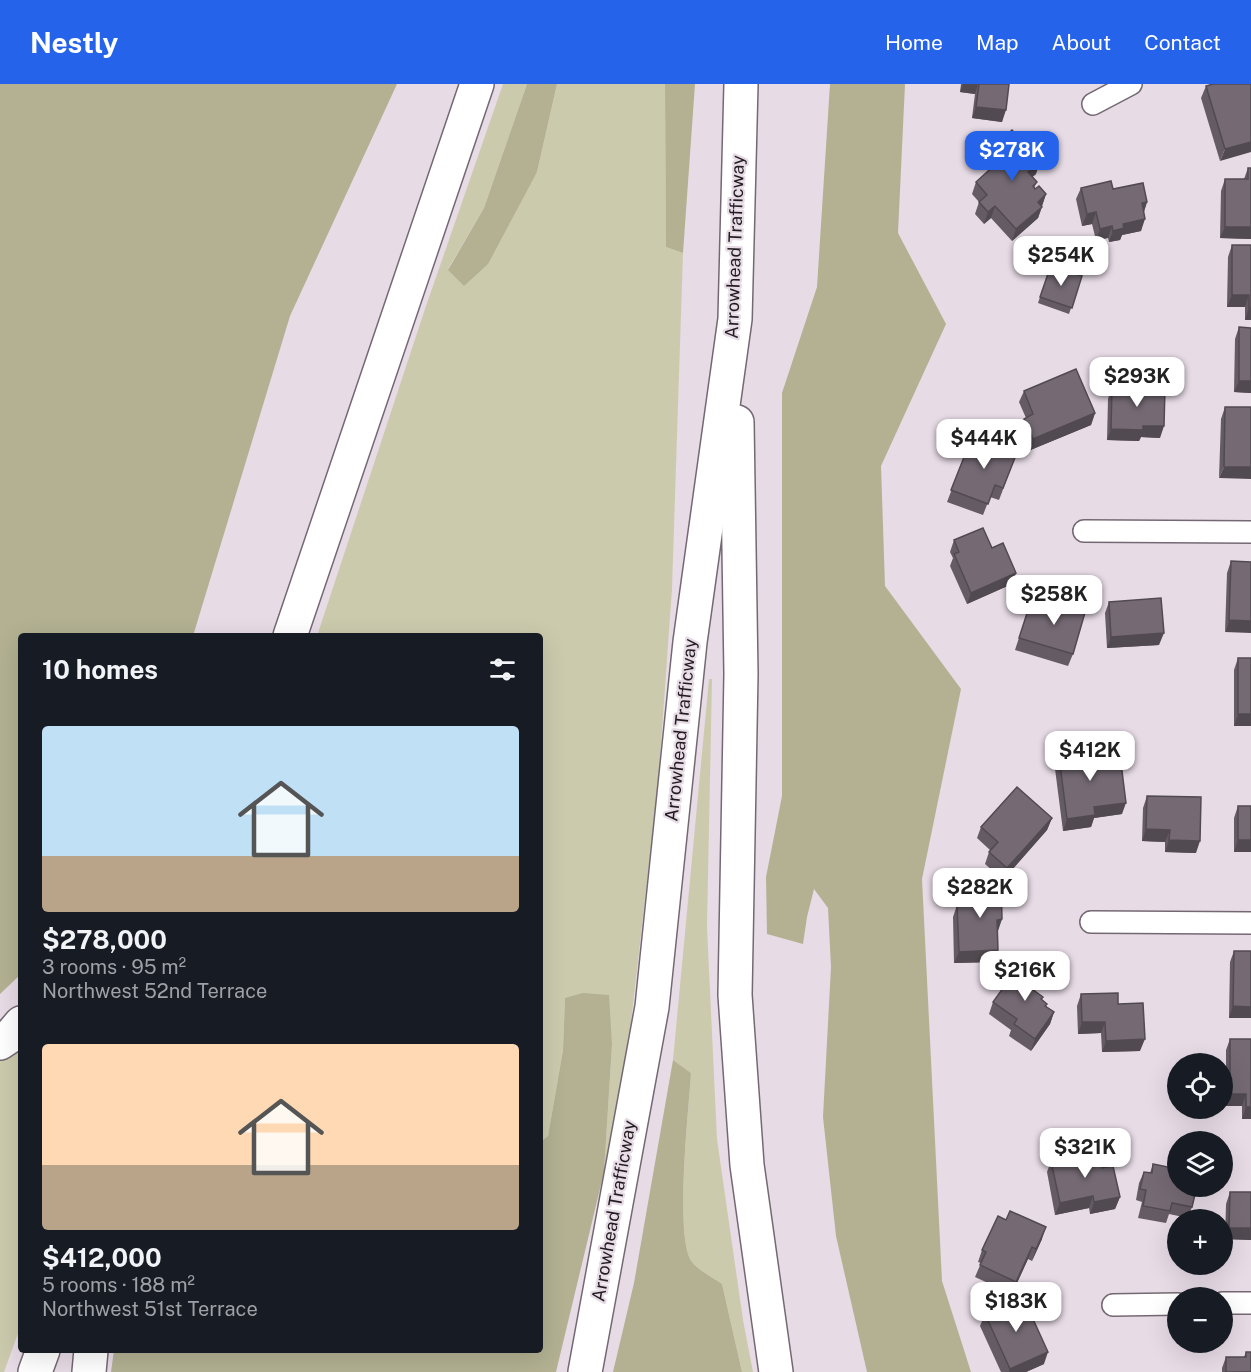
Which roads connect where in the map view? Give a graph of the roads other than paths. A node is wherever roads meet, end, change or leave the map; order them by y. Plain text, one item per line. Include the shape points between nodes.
1 (477, 84) edge
2 (741, 84) edge
3 (1131, 84) edge
4 (1094, 104) dead end
5 (735, 319) junction
6 (1084, 531) dead end
7 (1251, 532) edge
8 (295, 623) edge
9 (283, 633) edge
10 (1091, 922) dead end
11 (1251, 923) edge
12 (18, 1026) edge
13 (0, 1042) edge
14 (1233, 1303) edge
15 (1251, 1303) edge
16 (1167, 1304) edge
17 (1113, 1305) dead end
18 (42, 1353) edge
19 (91, 1353) edge
20 (35, 1372) edge
21 (89, 1372) edge
22 (585, 1372) edge
23 (776, 1372) edge

1 - 8 highway
2 - 5 highway, Arrowhead Trafficway
3 - 4 street
5 - 22 highway, Arrowhead Trafficway via 690,642 651,1007
5 - 23 highway via 741,674 735,994 747,1165
6 - 7 street
8 - 9 highway
10 - 11 street
12 - 13 highway
14 - 15 street
16 - 17 street
18 - 20 highway
19 - 21 highway

